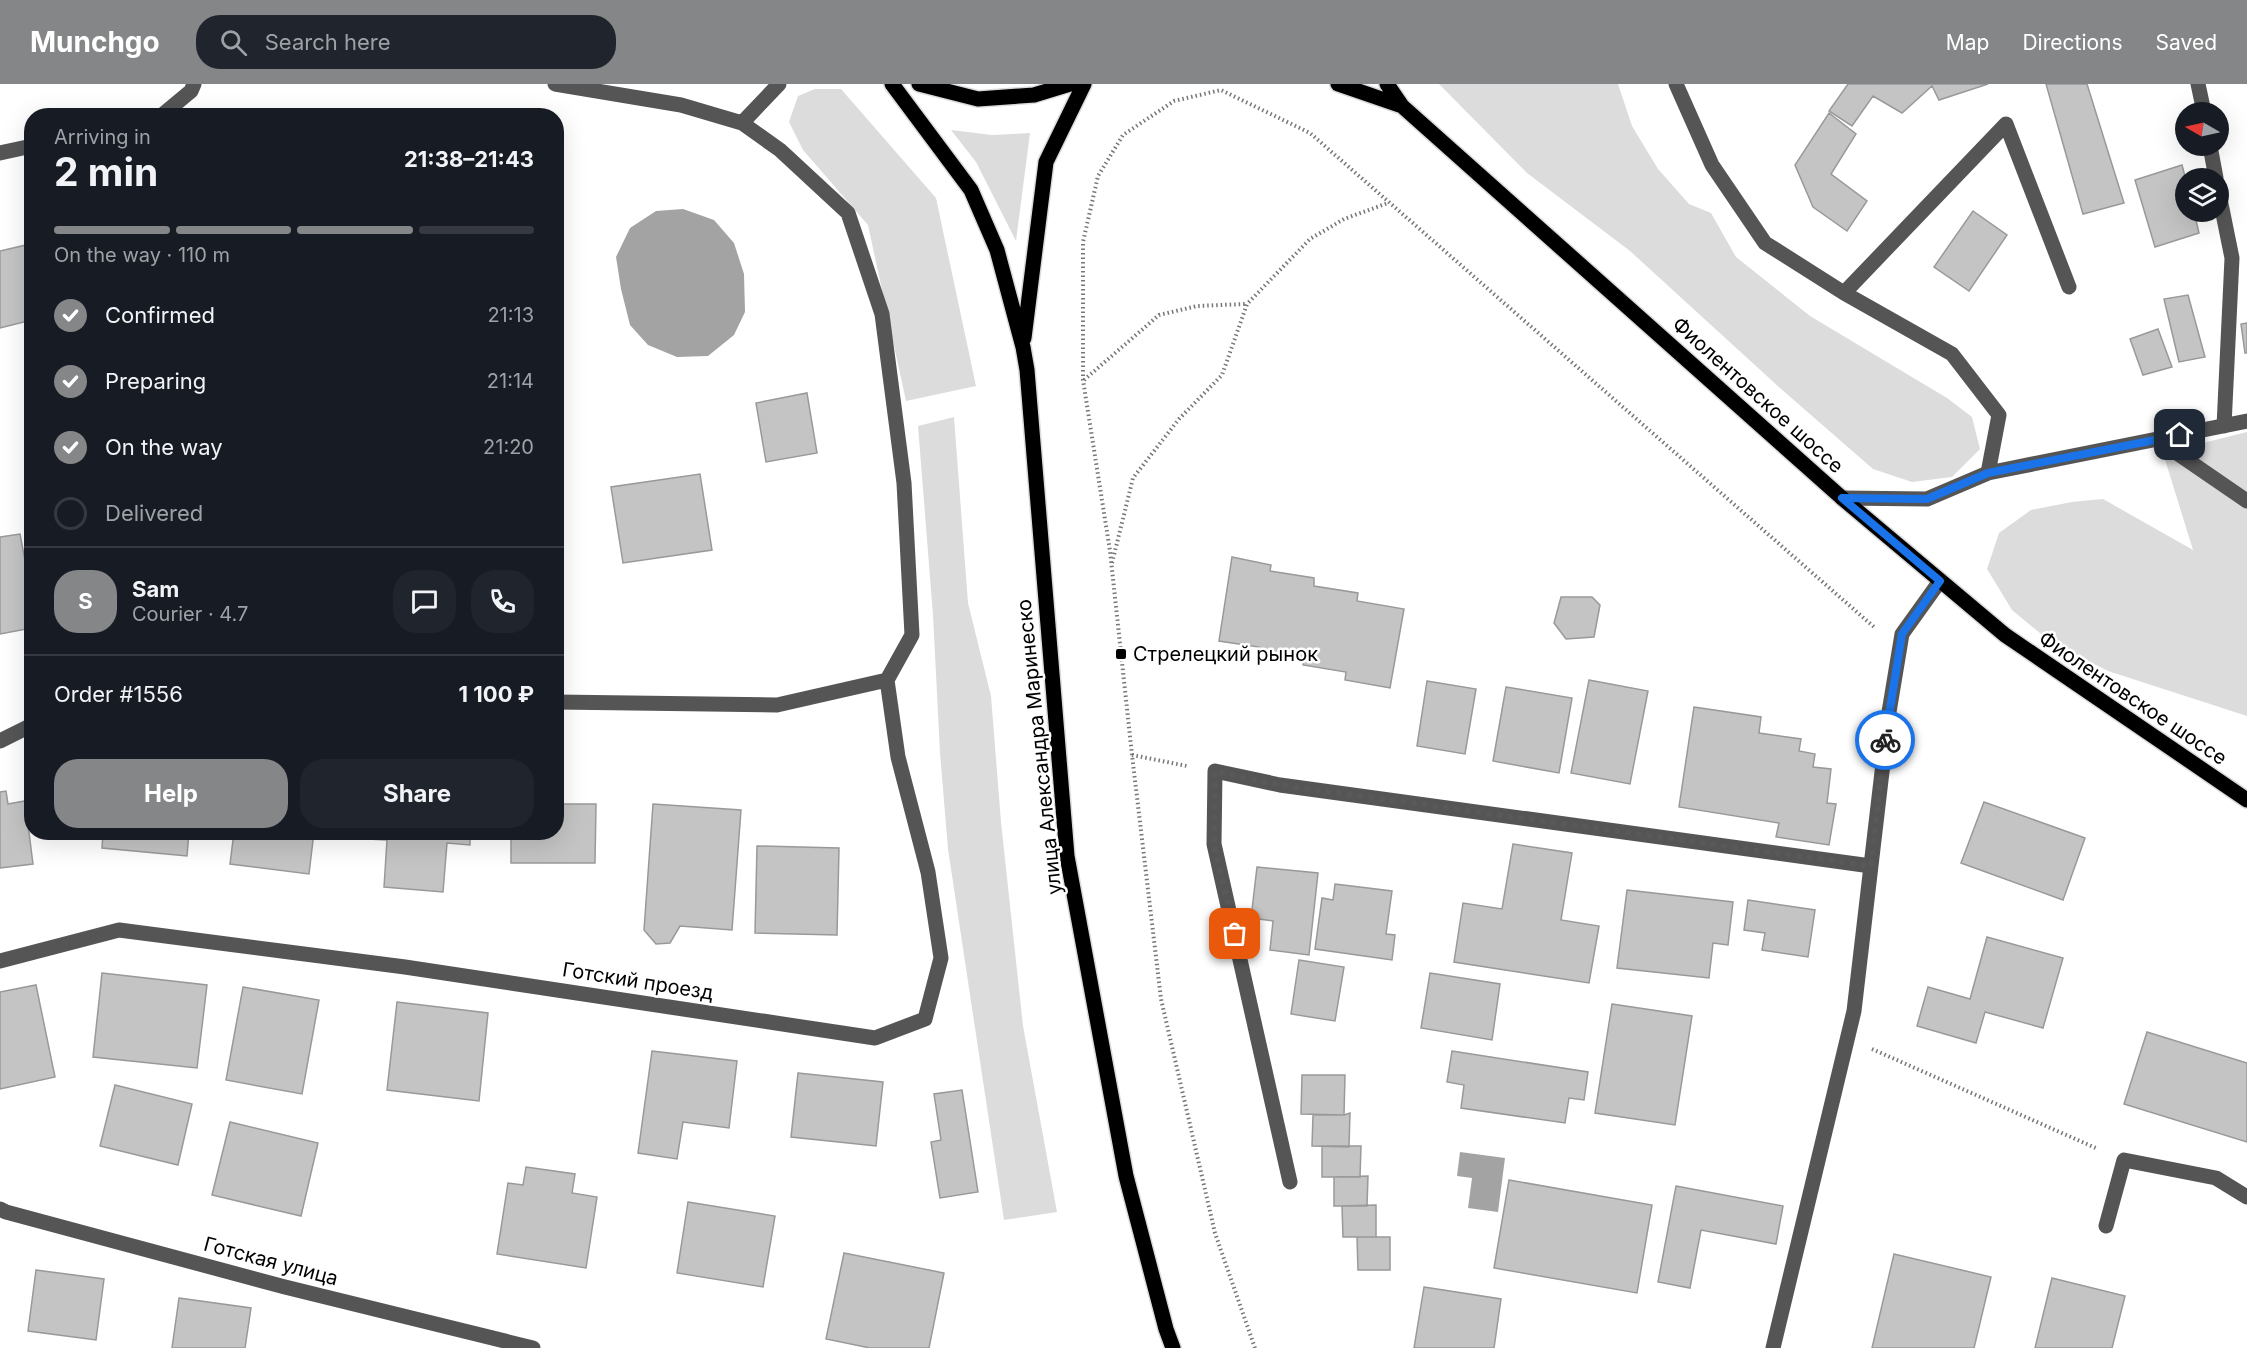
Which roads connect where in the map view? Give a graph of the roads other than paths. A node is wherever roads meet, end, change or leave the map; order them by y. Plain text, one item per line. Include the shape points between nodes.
1 (194, 84) edge
2 (555, 84) edge
3 (779, 84) edge
4 (892, 84) edge
5 (919, 84) edge
6 (1070, 84) edge
7 (1084, 84) edge
8 (1338, 84) edge
9 (1388, 84) edge
10 (1676, 84) edge
11 (2198, 84) edge
12 (2202, 102) edge
13 (1402, 106) junction
14 (171, 108) edge
15 (742, 123) junction
16 (24, 148) edge
17 (0, 153) edge
18 (2225, 222) edge
19 (2069, 287) dead end
20 (1844, 293) junction
21 (1023, 347) junction
22 (2247, 421) edge
23 (2224, 426) junction
24 (2157, 440) junction
25 (1988, 473) junction
26 (1842, 498) junction
27 (2247, 501) edge
28 (1940, 581) junction
29 (888, 680) junction
30 (564, 702) edge
31 (24, 729) edge
32 (0, 741) edge
33 (2247, 800) edge
34 (1871, 866) junction
35 (0, 960) edge
36 (1290, 1182) dead end
37 (2247, 1197) edge
38 (0, 1209) edge
39 (2106, 1226) dead end
40 (533, 1348) edge
41 (1173, 1348) edge
42 (1773, 1348) edge

1 - 14 street via 191,92
2 - 15 street via 681,105
3 - 15 street
4 - 21 main road, улица Александра Маринеско via 971,190 997,250
5 - 6 main road via 978,99 1034,96
7 - 21 main road, улица Александра Маринеско via 1047,162
8 - 13 main road, Фиолентовское шоссе
9 - 13 main road, Фиолентовское шоссе
10 - 20 street via 1712,165 1766,243
11 - 12 street
13 - 26 main road, Фиолентовское шоссе
15 - 29 street via 780,150 848,213 882,314 904,483 912,635
16 - 17 street
18 - 23 street via 2232,258
19 - 20 street via 2006,124
20 - 25 street via 1952,354 1999,415
21 - 41 main road, улица Александра Маринеско via 1067,856 1126,1176
22 - 23 street
23 - 24 street
24 - 25 street
24 - 27 street
25 - 26 street via 1927,499
26 - 28 main road, Фиолентовское шоссе
28 - 33 main road, Фиолентовское шоссе via 2005,635
28 - 34 street via 1902,634 1888,712
29 - 30 street via 777,705
29 - 35 street, Готский проезд via 898,757 928,872 941,958 925,1019 875,1038 405,967 119,930
31 - 32 street
34 - 36 street via 1280,785 1215,771 1214,844
34 - 42 street via 1854,1011
37 - 39 street via 2216,1178 2124,1160
38 - 40 street, Готская улица via 285,1287

